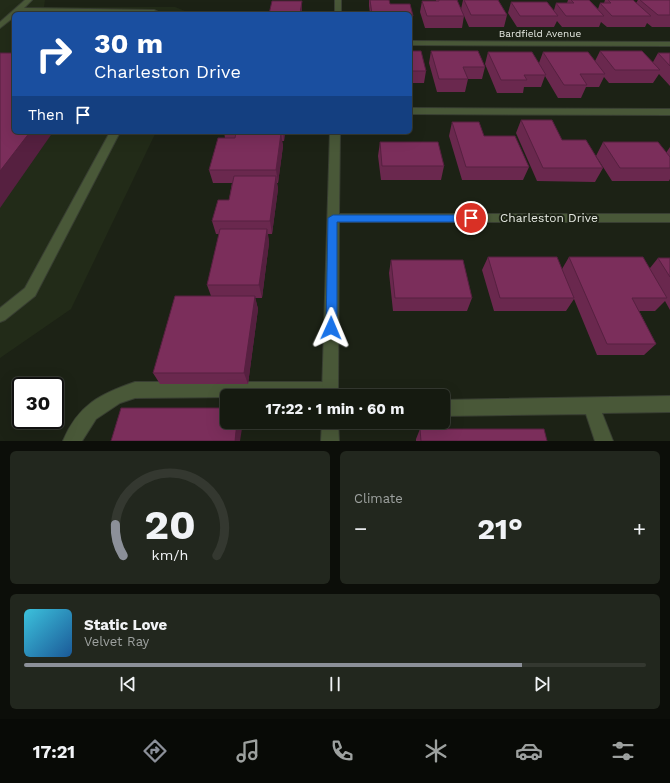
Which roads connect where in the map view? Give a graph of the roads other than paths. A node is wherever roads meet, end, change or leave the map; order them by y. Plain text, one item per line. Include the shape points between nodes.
1 (29, 0) edge
2 (338, 0) edge
3 (18, 10) junction
4 (16, 12) edge
5 (154, 12) edge
6 (338, 12) edge
7 (12, 15) edge
8 (0, 26) edge
9 (412, 43) edge
10 (670, 44) edge
11 (412, 111) edge
12 (670, 112) edge
13 (114, 134) edge
14 (335, 134) edge
15 (333, 218) junction
16 (670, 218) edge
17 (0, 316) edge
18 (330, 389) edge
19 (220, 391) edge
20 (670, 404) edge
21 (592, 406) junction
22 (450, 408) edge
23 (330, 429) edge
24 (72, 441) edge
25 (330, 441) edge
26 (604, 441) edge

1 - 3 street
2 - 6 street
3 - 4 street
3 - 5 street
7 - 8 street
9 - 10 street, Bardfield Avenue
11 - 12 street
13 - 17 street via 30,292
14 - 15 street
15 - 16 street, Charleston Drive
15 - 18 street
19 - 24 street via 135,390 115,397 90,413
20 - 21 street
21 - 22 street
21 - 26 street
23 - 25 street

